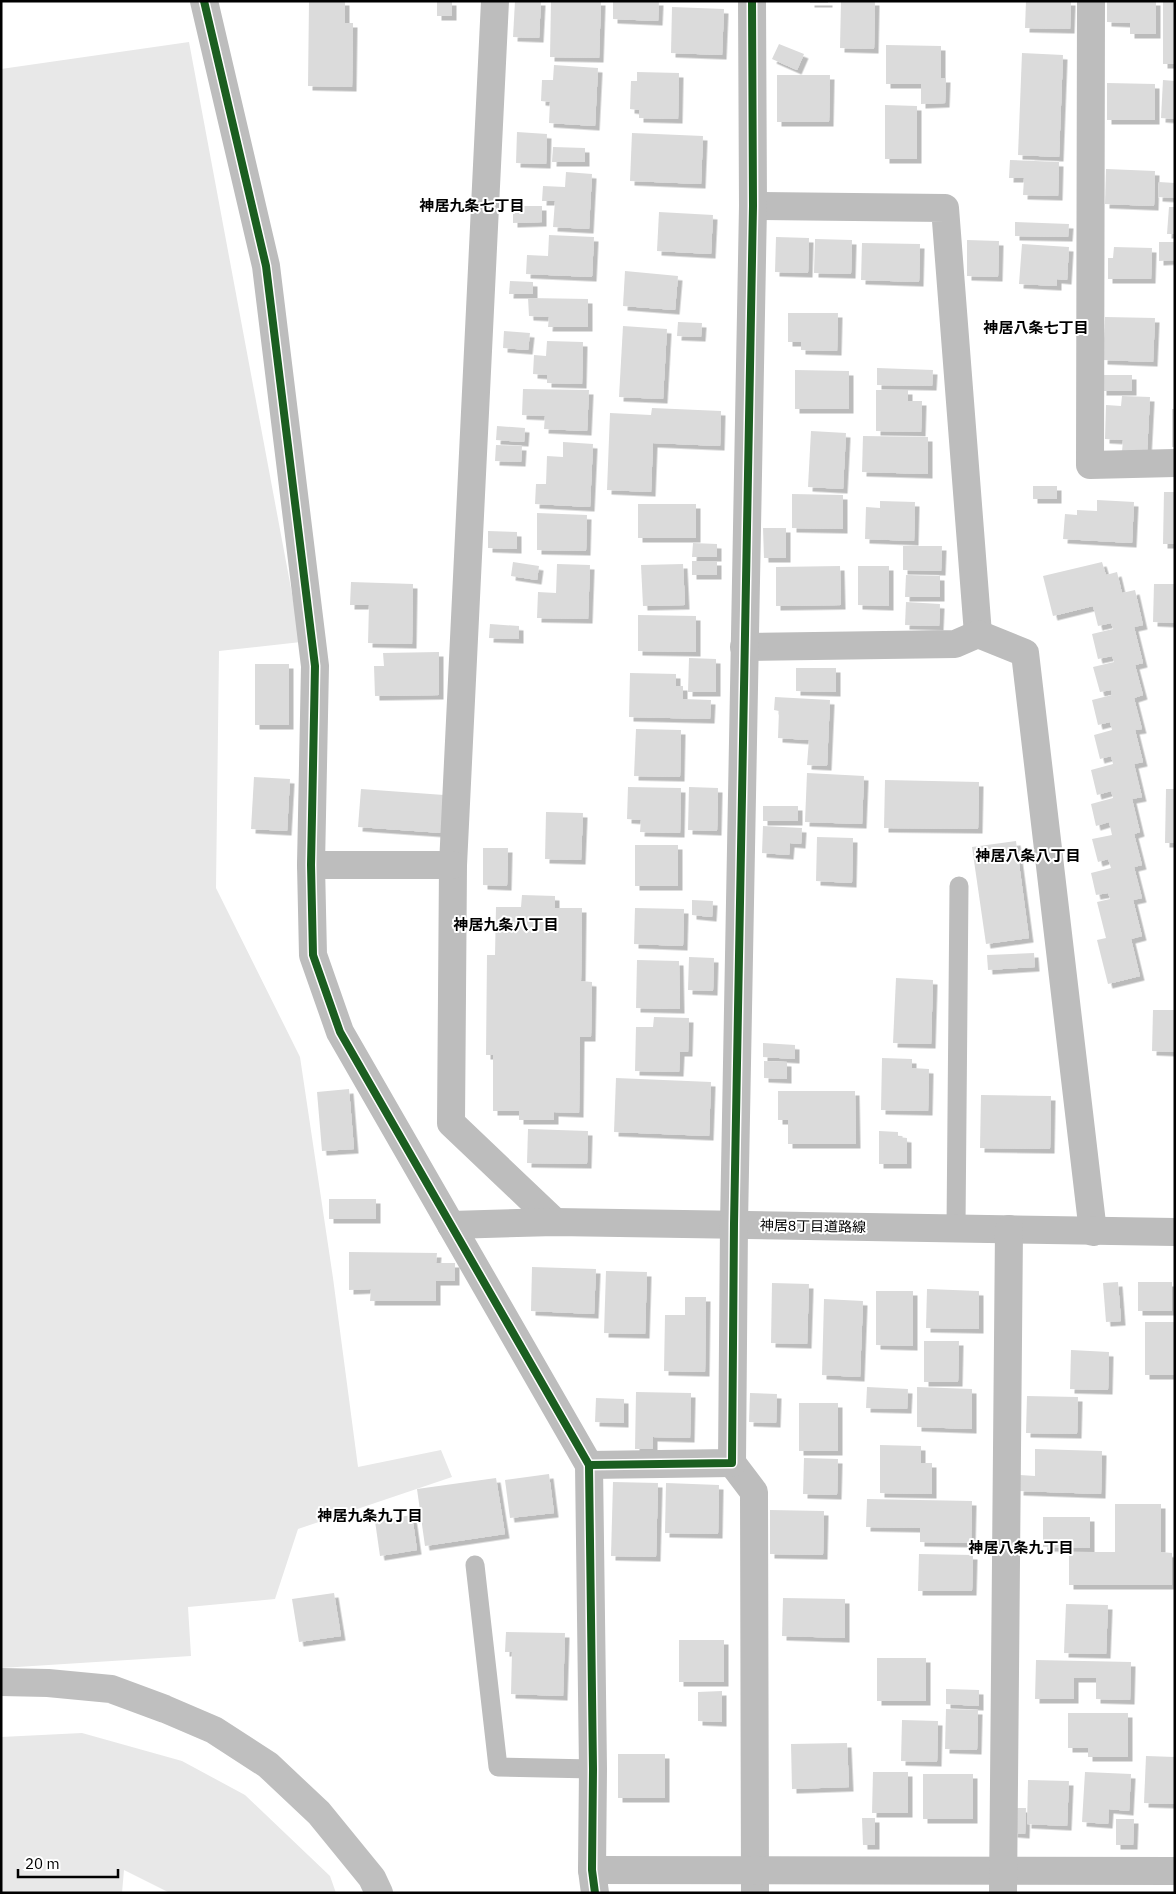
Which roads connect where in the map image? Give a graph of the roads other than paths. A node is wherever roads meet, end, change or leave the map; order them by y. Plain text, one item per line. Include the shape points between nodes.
1 (494, 1) edge
2 (752, 1) edge
3 (1092, 1) edge
4 (204, 2) edge
5 (753, 206) junction
6 (1175, 463) edge
7 (978, 634) junction
8 (744, 647) junction
9 (310, 865) junction
10 (453, 865) junction
11 (959, 886) dead end
12 (555, 1222) junction
13 (734, 1224) junction
14 (451, 1225) junction
15 (956, 1228) junction
16 (1008, 1230) junction
17 (1093, 1232) junction
18 (1175, 1232) edge
19 (732, 1463) junction
20 (589, 1465) junction
21 (475, 1565) dead end
22 (1, 1682) edge
23 (593, 1769) junction
24 (1175, 1871) edge
25 (1004, 1881) edge
26 (594, 1882) edge
27 (755, 1882) edge
28 (379, 1893) edge

1 - 10 street
2 - 5 street
3 - 6 street via 1090,466
4 - 9 street via 267,275 315,666
5 - 7 street via 945,208
5 - 8 street
7 - 8 street via 955,644
7 - 17 street via 1025,653
8 - 13 street
9 - 10 street
9 - 14 street via 312,955 340,1032
10 - 12 street via 451,1123
11 - 15 lane
12 - 13 street, 神居8丁目道路線
12 - 14 street, 神居8丁目道路線
13 - 15 street, 神居8丁目道路線
13 - 19 street
14 - 20 street
15 - 16 street, 神居8丁目道路線
16 - 17 street, 神居8丁目道路線
16 - 25 street
17 - 18 street, 神居8丁目道路線
19 - 20 street
19 - 27 street via 754,1492
20 - 23 street
21 - 23 lane via 498,1767
22 - 28 street via 111,1689 214,1730 268,1765 319,1813 372,1878
23 - 26 street
24 - 25 street
25 - 27 street
26 - 27 street

